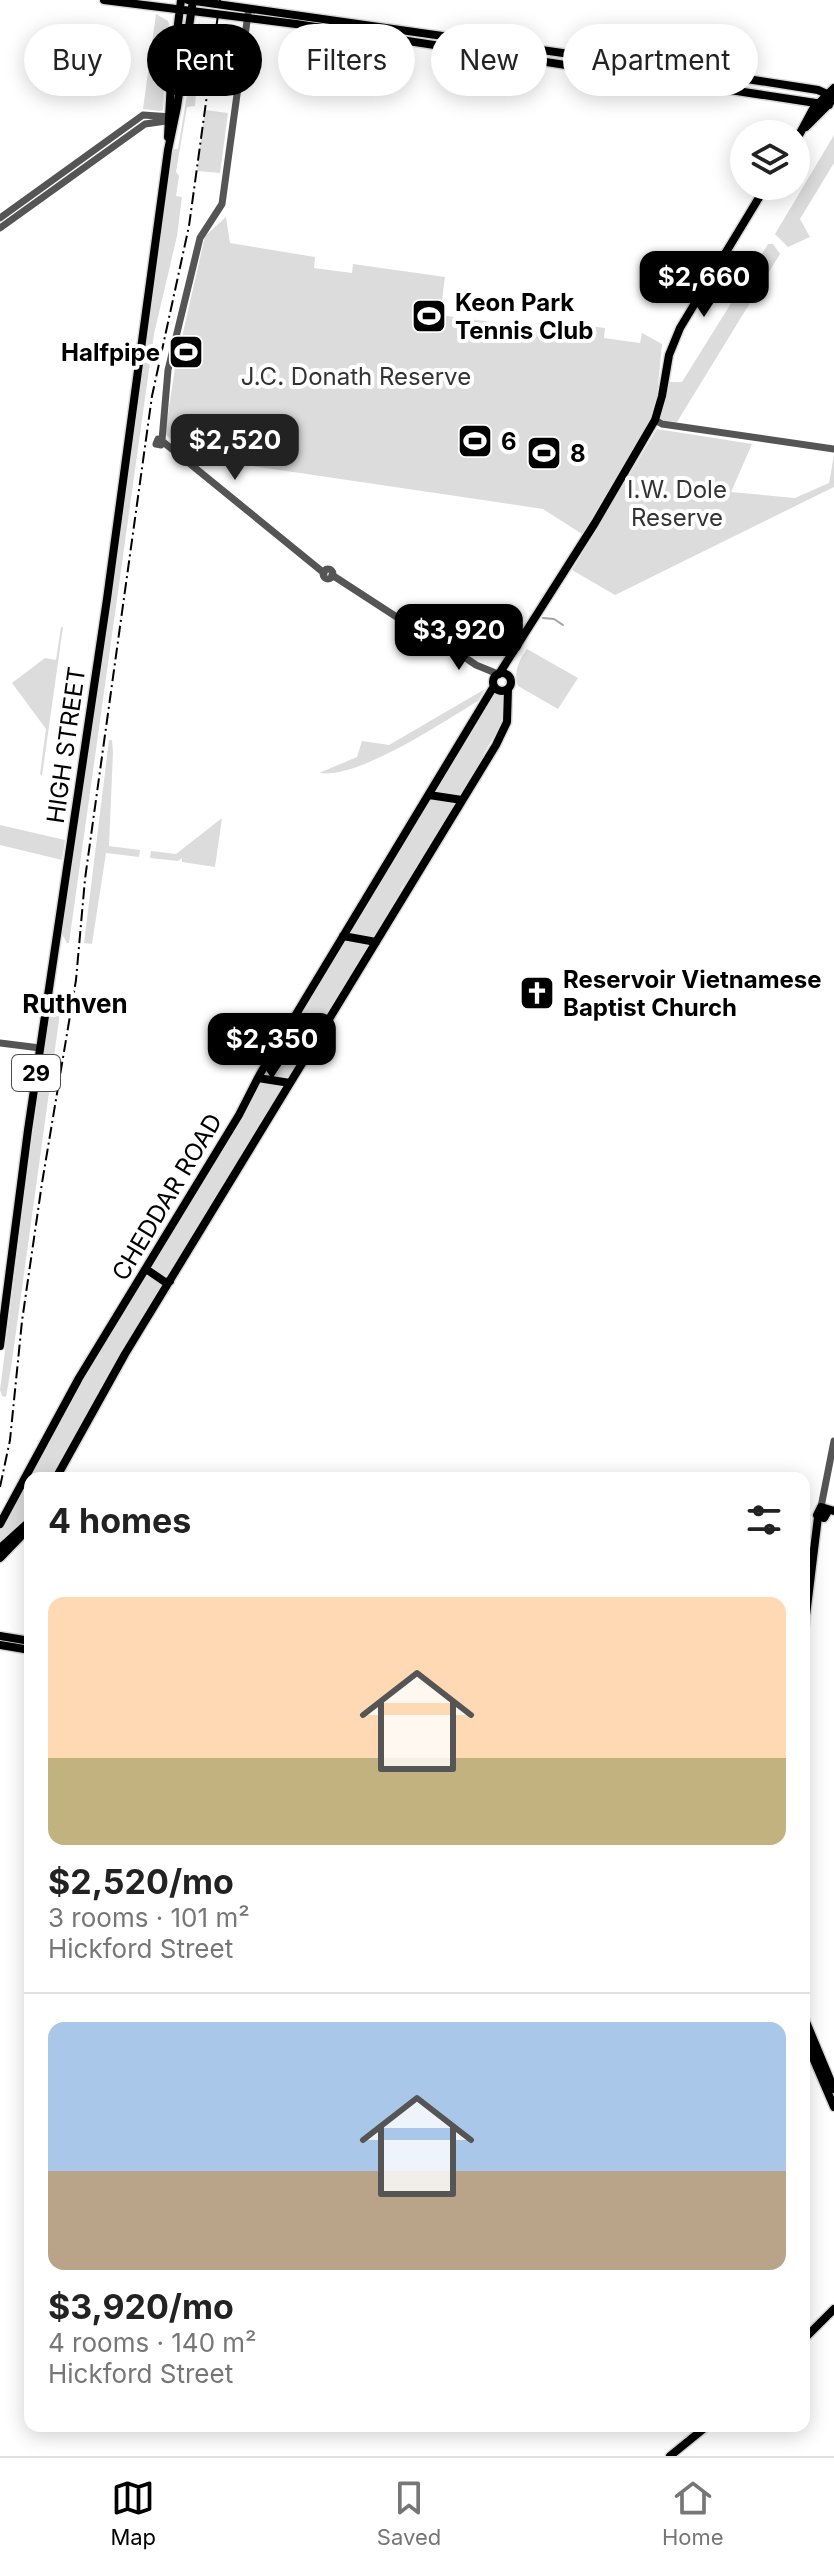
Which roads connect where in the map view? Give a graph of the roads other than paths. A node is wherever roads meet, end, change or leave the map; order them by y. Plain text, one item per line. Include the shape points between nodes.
1 (104, 0) edge
2 (188, 0) edge
3 (133, 2) edge
4 (165, 8) junction
5 (249, 8) junction
6 (180, 11) junction
7 (191, 12) junction
8 (247, 18) junction
9 (174, 24) edge
10 (178, 24) edge
11 (431, 33) edge
12 (431, 45) edge
13 (758, 85) edge
14 (758, 90) edge
15 (172, 96) edge
16 (830, 99) edge
17 (170, 118) junction
18 (810, 123) edge
19 (130, 130) junction
20 (759, 200) edge
21 (0, 218) edge
22 (0, 228) edge
23 (655, 420) junction
24 (834, 449) edge
25 (517, 649) junction
26 (509, 677) junction
27 (496, 678) junction
28 (508, 689) junction
29 (429, 795) junction
30 (462, 800) junction
31 (343, 936) junction
32 (376, 942) junction
33 (0, 1043) edge
34 (40, 1048) junction
35 (258, 1078) junction
36 (290, 1083) junction
37 (146, 1269) junction
38 (171, 1281) junction
39 (0, 1346) edge
40 (834, 1441) edge
41 (28, 1472) edge
42 (59, 1472) edge
43 (24, 1480) edge
44 (826, 1513) edge
45 (0, 1524) edge
46 (24, 1529) edge
47 (24, 1531) edge
48 (0, 1548) edge
49 (0, 1558) edge
50 (810, 1591) edge
51 (0, 1636) edge
52 (24, 1644) edge
53 (0, 1645) edge
54 (24, 1645) edge
55 (810, 2031) edge
56 (810, 2051) edge
57 (834, 2089) edge
58 (834, 2107) edge
59 (834, 2309) edge
60 (829, 2320) edge
61 (810, 2334) edge
62 (700, 2432) edge
63 (670, 2456) edge

1 - 3 main road
2 - 5 main road
2 - 6 main road, HIGH STREET / 29
2 - 7 main road, HIGH STREET / 29
3 - 4 main road
4 - 6 main road
4 - 9 main road
5 - 8 street
5 - 11 main road
6 - 7 main road
6 - 10 main road, HIGH STREET / 29
7 - 8 main road
7 - 17 main road, HIGH STREET / 29
8 - 12 main road
8 - 27 street via 222,204 200,238 168,370 161,441 328,574
13 - 16 main road
14 - 16 main road
15 - 17 main road, HIGH STREET / 29
16 - 18 main road
17 - 19 street
17 - 34 main road, HIGH STREET / 29 via 103,629
19 - 21 street
19 - 22 street
20 - 23 main road, CHEDDAR ROAD via 674,341
23 - 24 street
23 - 25 main road, CHEDDAR ROAD
25 - 26 main road, CHEDDAR ROAD
25 - 27 main road, CHEDDAR ROAD
26 - 27 main road
26 - 28 main road, CHEDDAR ROAD
27 - 28 main road via 500,691
27 - 29 main road, CHEDDAR ROAD
28 - 30 main road, CHEDDAR ROAD via 505,727
29 - 30 main road
29 - 31 main road, CHEDDAR ROAD
30 - 32 main road, CHEDDAR ROAD
31 - 32 main road
31 - 35 main road, CHEDDAR ROAD
32 - 36 main road, CHEDDAR ROAD
33 - 34 street
34 - 39 main road, HIGH STREET / 29
35 - 36 main road
35 - 37 main road, CHEDDAR ROAD
36 - 38 main road, CHEDDAR ROAD
37 - 38 main road
37 - 41 main road, CHEDDAR ROAD
38 - 42 main road, CHEDDAR ROAD
40 - 44 street
43 - 45 main road, CHEDDAR ROAD
44 - 50 main road
46 - 48 main road
47 - 49 main road
51 - 52 main road
53 - 54 main road
55 - 57 main road
56 - 58 main road
59 - 60 main road
60 - 61 main road
62 - 63 main road

